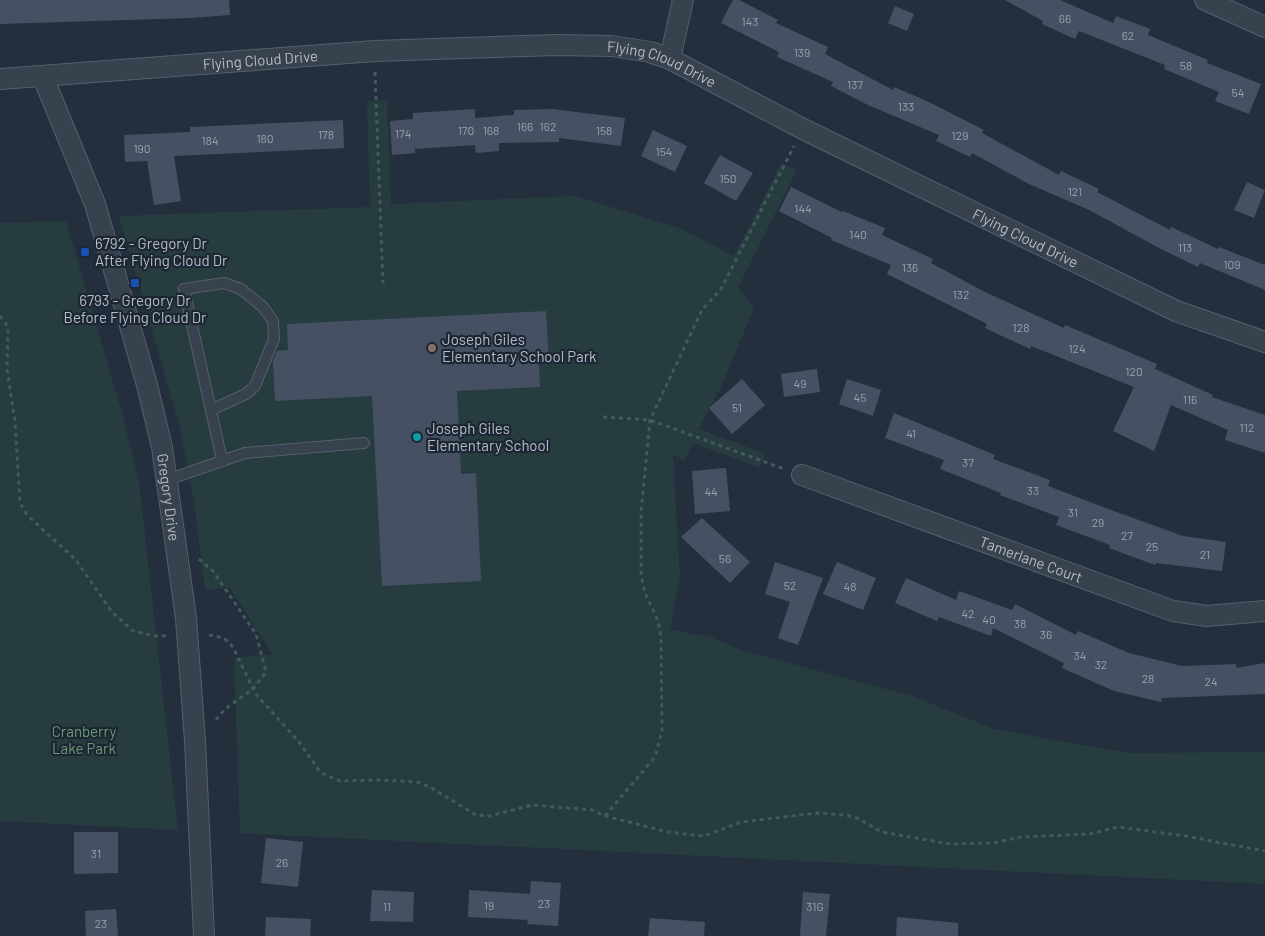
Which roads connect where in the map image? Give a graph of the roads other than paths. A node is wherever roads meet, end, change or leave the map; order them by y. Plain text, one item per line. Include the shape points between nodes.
1 (683, 0) edge
2 (1205, 0) edge
3 (1265, 27) edge
4 (670, 59) junction
5 (43, 76) junction
6 (0, 79) edge
7 (1265, 342) edge
8 (211, 410) junction
9 (364, 442) dead end
10 (222, 460) junction
11 (802, 475) road end
12 (168, 480) junction
13 (1265, 611) edge
14 (204, 936) edge

1 - 4 street
2 - 3 street
4 - 5 street, Flying Cloud Drive via 641,50 592,45 374,52
4 - 7 street, Flying Cloud Drive via 803,129 1176,311
5 - 6 street, Flying Cloud Drive
5 - 12 street, Gregory Drive via 95,204 147,385
8 - 8 lane via 184,289 224,282 241,289 263,306 273,322 274,339 255,386 246,394
8 - 10 lane
9 - 10 lane via 244,453
10 - 12 lane
11 - 13 street, Tamerlane Court via 1173,611 1207,616
12 - 14 street, Gregory Drive via 186,618

